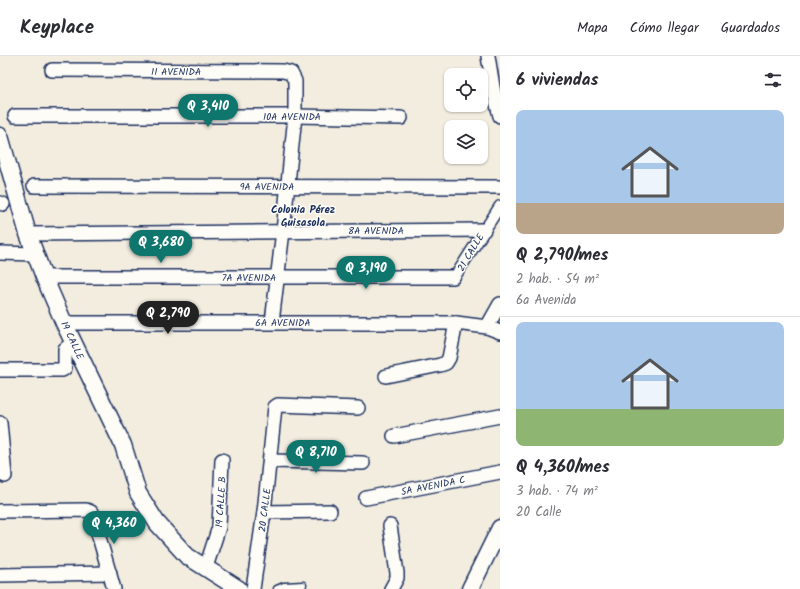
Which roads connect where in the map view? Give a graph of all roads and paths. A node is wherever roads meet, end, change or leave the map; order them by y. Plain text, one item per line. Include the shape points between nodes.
1 (488, 56) edge
2 (52, 70) dead end
3 (15, 116) dead end
4 (295, 116) junction
5 (500, 116) edge
6 (401, 118) dead end
7 (0, 136) edge
8 (34, 186) dead end
9 (288, 186) junction
10 (500, 187) edge
11 (500, 206) edge
12 (484, 230) junction
13 (284, 231) junction
14 (28, 234) junction
15 (0, 253) edge
16 (35, 254) junction
17 (277, 276) junction
18 (44, 277) junction
19 (453, 277) joint
20 (500, 304) edge
21 (272, 322) junction
22 (64, 323) junction
23 (456, 323) junction
24 (487, 327) junction
25 (500, 332) edge
26 (74, 342) junction
27 (0, 370) edge
28 (386, 376) dead end
29 (358, 408) dead end
30 (500, 416) edge
31 (0, 423) edge
32 (394, 436) dead end
33 (222, 460) dead end
34 (270, 461) junction
35 (363, 463) dead end
36 (500, 472) edge
37 (5, 476) dead end
38 (366, 498) dead end
39 (330, 511) dead end
40 (0, 512) edge
41 (264, 512) junction
42 (390, 526) dead end
43 (500, 530) edge
44 (206, 567) junction
45 (110, 573) junction
46 (0, 575) edge
47 (303, 585) dead end
48 (114, 589) edge
49 (239, 589) edge
50 (253, 589) edge
51 (277, 589) edge
52 (391, 589) edge
53 (470, 589) edge

1 - 5 street
2 - 4 street, 11 AVENIDA via 283,71 291,73 295,81
3 - 4 street, 10A AVENIDA
4 - 6 street, 10A AVENIDA
4 - 9 street
7 - 14 street, 19 CALLE
8 - 9 street, 9A AVENIDA
9 - 10 street, 9A AVENIDA
9 - 13 street
11 - 12 street, 21 CALLE
12 - 13 street, 8A AVENIDA
12 - 19 street, 21 CALLE
13 - 14 street, 8A AVENIDA
13 - 17 street
14 - 16 street, 19 CALLE
15 - 16 street
16 - 18 street, 19 CALLE
17 - 18 street, 7A AVENIDA
17 - 19 street, 7A AVENIDA
17 - 21 street
18 - 22 street, 19 CALLE
20 - 24 street
21 - 22 street, 6A AVENIDA
21 - 23 street, 6A AVENIDA
22 - 26 street, 19 CALLE
23 - 24 street, 6A AVENIDA
23 - 28 street via 446,363
24 - 25 street, 6A AVENIDA
26 - 27 street via 65,349 65,368 62,370
26 - 44 street, 19 CALLE via 123,445 138,493 167,535 187,556
29 - 34 street, 20 CALLE via 278,405 275,407
30 - 32 street
31 - 37 street
33 - 44 street, 19 CALLE B via 219,527
34 - 35 street
34 - 41 street, 20 CALLE
36 - 38 street, 5A AVENIDA C
39 - 41 street
40 - 45 street via 91,512
41 - 50 street, 20 CALLE
42 - 52 street via 397,572
43 - 53 street
44 - 49 street, 19 CALLE
45 - 46 street
45 - 48 street
47 - 51 lane

